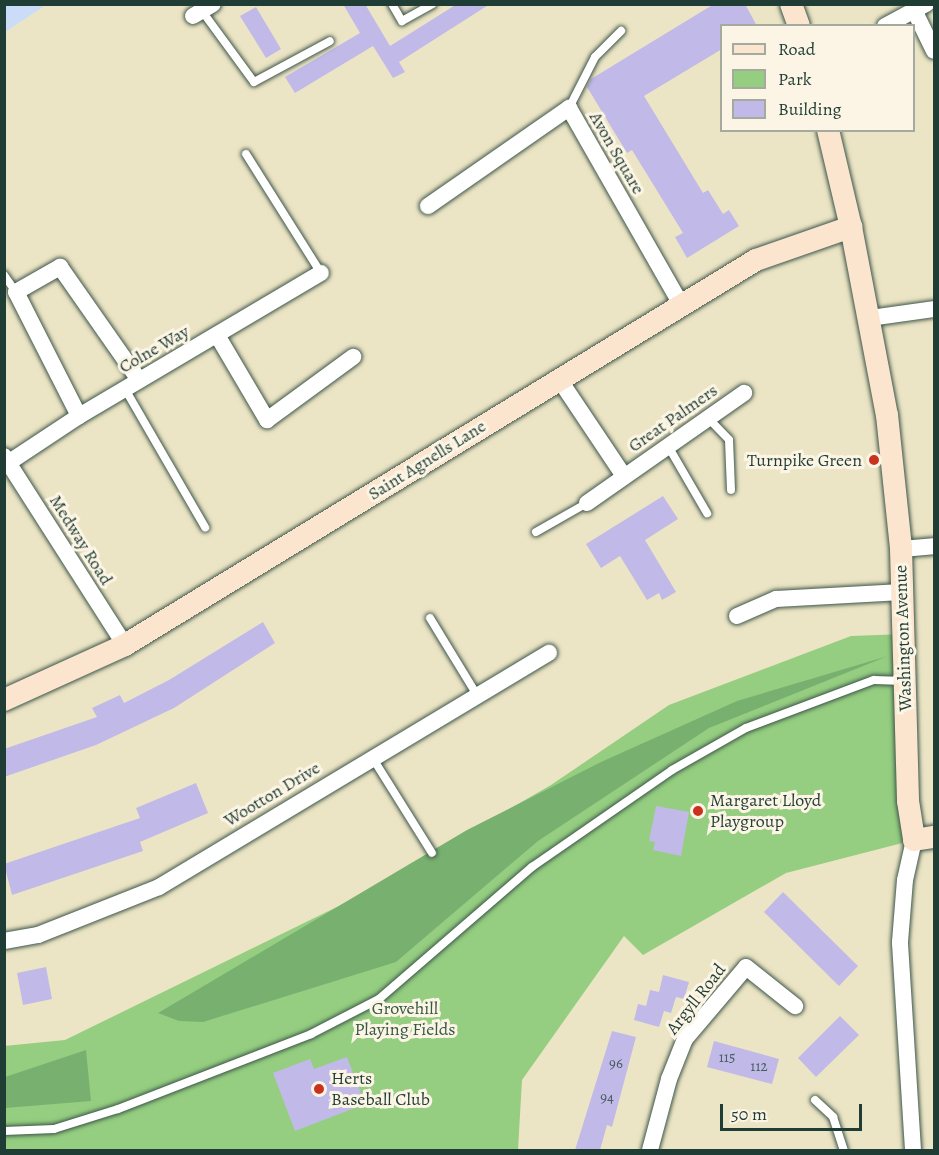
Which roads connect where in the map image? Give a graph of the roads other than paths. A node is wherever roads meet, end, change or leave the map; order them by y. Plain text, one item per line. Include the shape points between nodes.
1 (392, 4) edge
2 (433, 4) edge
3 (791, 4) edge
4 (920, 8) edge
5 (203, 10) edge
6 (797, 24) edge
7 (889, 24) edge
8 (621, 31) dead end
9 (330, 41) dead end
10 (934, 51) edge
11 (569, 108) junction
12 (828, 132) edge
13 (246, 154) dead end
14 (428, 206) dead end
15 (851, 227) junction
16 (321, 273) joint
17 (4, 275) edge
18 (16, 292) junction
19 (681, 304) junction
20 (934, 309) edge
21 (870, 318) junction
22 (217, 335) junction
23 (353, 357) dead end
24 (559, 378) junction
25 (139, 380) junction
26 (124, 388) junction
27 (744, 393) dead end
28 (79, 416) junction
29 (707, 417) junction
30 (668, 446) junction
31 (7, 460) edge
32 (624, 476) junction
33 (731, 490) dead end
34 (587, 503) joint
35 (707, 513) dead end
36 (206, 527) dead end
37 (536, 532) dead end
38 (934, 546) edge
39 (901, 549) junction
40 (902, 592) junction
41 (737, 616) dead end
42 (429, 618) dead end
43 (125, 645) junction
44 (549, 653) dead end
45 (905, 681) junction
46 (477, 695) junction
47 (4, 700) edge
48 (372, 756) junction
49 (924, 838) edge
50 (432, 853) dead end
51 (4, 941) edge
52 (795, 1006) dead end
53 (815, 1100) dead end
54 (4, 1131) edge
55 (909, 1149) edge
56 (650, 1150) edge
57 (844, 1150) edge

1 - 2 lane via 402,21
3 - 6 street
4 - 7 street
4 - 10 street
5 - 9 lane via 254,82
8 - 11 lane via 595,57
11 - 14 street, Avon Square
11 - 19 street, Avon Square
12 - 15 street, Washington Avenue
13 - 16 lane
15 - 19 street, Saint Agnells Lane via 756,260
15 - 21 street, Washington Avenue
16 - 22 street, Colne Way
17 - 18 lane
18 - 25 street via 60,267
18 - 28 street
19 - 24 street, Saint Agnells Lane
20 - 21 street
21 - 39 street, Washington Avenue via 887,415
22 - 23 street via 267,420
22 - 25 street, Colne Way
24 - 32 street, Great Palmers
24 - 43 street, Saint Agnells Lane
25 - 26 street, Colne Way
26 - 28 street, Colne Way
26 - 36 lane
27 - 29 street, Great Palmers
28 - 31 street, Colne Way
29 - 30 street, Great Palmers
29 - 33 lane via 729,440
30 - 32 street, Great Palmers
30 - 35 lane
31 - 43 street, Medway Road
32 - 34 street, Great Palmers
34 - 37 lane
38 - 39 street
39 - 40 street, Washington Avenue
40 - 41 street via 776,599
40 - 45 street, Washington Avenue
42 - 46 lane
43 - 47 street, Saint Agnells Lane
44 - 46 street, Wootton Drive
45 - 49 street, Washington Avenue via 908,801
45 - 54 lane via 874,680 746,728 672,770 532,867 379,999 311,1034 118,1109 54,1129
46 - 48 street, Wootton Drive
48 - 50 lane
48 - 51 street, Wootton Drive via 159,886 38,935
49 - 55 street, Washington Avenue via 905,880 900,942
52 - 56 street, Argyll Road via 746,967 685,1039 669,1079
53 - 57 lane via 833,1117

